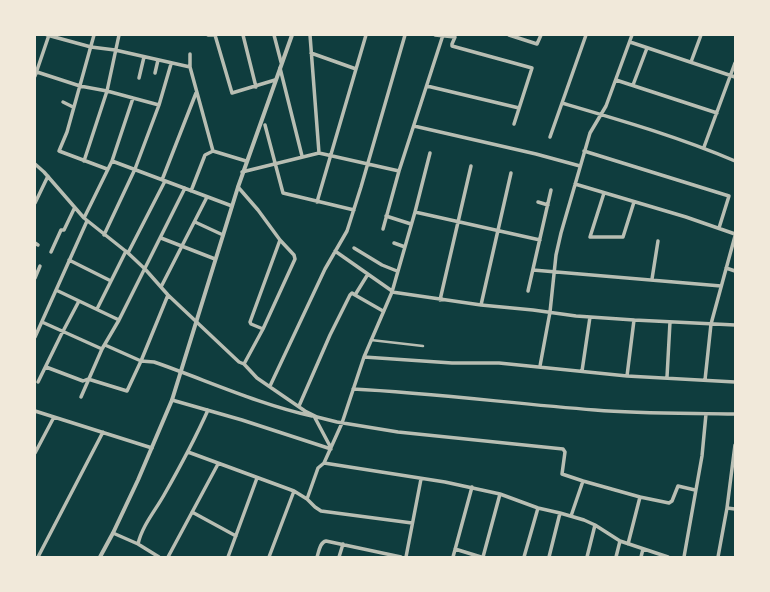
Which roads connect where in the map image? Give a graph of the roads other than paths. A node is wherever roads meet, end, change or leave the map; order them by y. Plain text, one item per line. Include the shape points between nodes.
1 (48, 35) edge
2 (94, 35) edge
3 (119, 35) edge
4 (208, 35) edge
5 (214, 35) edge
6 (243, 35) edge
7 (274, 35) edge
8 (292, 35) edge
9 (310, 35) edge
10 (366, 35) edge
11 (405, 35) edge
12 (435, 35) edge
13 (443, 35) edge
14 (509, 35) edge
15 (541, 35) edge
16 (586, 35) edge
17 (632, 35) edge
18 (701, 35) edge
19 (456, 36) edge
20 (630, 42) junction
21 (91, 46) junction
22 (647, 48) junction
23 (115, 50) junction
24 (311, 53) junction
25 (190, 54) dead end
26 (144, 57) junction
27 (158, 60) junction
28 (691, 62) junction
29 (735, 63) edge
30 (171, 64) junction
31 (280, 64) junction
32 (190, 67) junction
33 (356, 69) junction
34 (155, 73) dead end
35 (36, 74) edge
36 (731, 76) junction
37 (735, 77) edge
38 (139, 78) dead end
39 (276, 80) junction
40 (616, 80) junction
41 (633, 85) junction
42 (80, 86) junction
43 (427, 86) junction
44 (256, 87) junction
45 (107, 90) junction
46 (197, 92) junction
47 (133, 98) junction
48 (63, 102) dead end
49 (562, 103) junction
50 (159, 105) junction
51 (73, 107) junction
52 (519, 108) junction
53 (717, 113) junction
54 (602, 114) junction
55 (514, 124) dead end
56 (265, 125) dead end
57 (414, 126) junction
58 (550, 137) dead end
59 (704, 148) junction
60 (213, 151) junction
61 (584, 151) junction
62 (319, 152) junction
63 (430, 153) dead end
64 (302, 156) junction
65 (331, 156) junction
66 (84, 161) junction
67 (112, 161) junction
68 (246, 161) junction
69 (735, 161) edge
70 (35, 164) edge
71 (276, 164) junction
72 (368, 164) junction
73 (471, 166) dead end
74 (580, 166) junction
75 (107, 169) junction
76 (135, 169) junction
77 (400, 171) junction
78 (242, 172) junction
79 (511, 173) dead end
80 (48, 176) junction
81 (164, 180) junction
82 (575, 184) junction
83 (238, 187) junction
84 (185, 188) junction
85 (551, 190) dead end
86 (191, 191) junction
87 (604, 193) junction
88 (207, 197) junction
89 (317, 202) junction
90 (538, 202) dead end
91 (634, 202) junction
92 (35, 203) edge
93 (548, 205) junction
94 (232, 206) junction
95 (74, 208) junction
96 (354, 210) junction
97 (415, 212) junction
98 (386, 216) junction
99 (85, 220) junction
100 (195, 222) junction
101 (459, 222) junction
102 (411, 224) junction
103 (720, 228) junction
104 (382, 229) dead end
105 (499, 231) junction
106 (104, 235) junction
107 (223, 235) junction
108 (735, 235) edge
109 (161, 238) junction
110 (280, 240) junction
111 (540, 240) junction
112 (658, 241) dead end
113 (394, 243) dead end
114 (182, 247) junction
115 (405, 247) junction
116 (354, 248) dead end
117 (335, 251) junction
118 (51, 252) dead end
119 (127, 252) junction
120 (215, 259) junction
121 (70, 260) junction
122 (40, 266) dead end
123 (726, 268) junction
124 (145, 269) junction
125 (533, 270) junction
126 (398, 271) junction
127 (554, 271) junction
128 (735, 271) edge
129 (368, 274) junction
130 (35, 278) edge
131 (652, 279) junction
132 (111, 281) junction
133 (721, 286) junction
134 (161, 287) junction
135 (56, 290) junction
136 (392, 291) junction
137 (528, 291) dead end
138 (168, 295) junction
139 (355, 295) junction
140 (440, 300) junction
141 (79, 301) junction
142 (481, 305) junction
143 (97, 309) junction
144 (383, 311) junction
145 (550, 312) junction
146 (590, 317) junction
147 (119, 320) junction
148 (634, 320) junction
149 (196, 321) junction
150 (42, 322) junction
151 (670, 322) junction
152 (711, 324) junction
153 (735, 325) edge
154 (262, 329) junction
155 (63, 332) junction
156 (35, 337) edge
157 (371, 340) junction
158 (105, 345) junction
159 (423, 346) dead end
160 (102, 349) junction
161 (364, 357) junction
162 (141, 361) junction
163 (244, 364) junction
164 (540, 366) junction
165 (46, 367) junction
166 (582, 371) junction
167 (180, 372) junction
168 (627, 376) junction
169 (667, 377) junction
170 (88, 379) junction
171 (705, 380) junction
172 (38, 382) dead end
173 (735, 382) edge
174 (270, 386) junction
175 (353, 389) junction
176 (81, 397) dead end
177 (172, 400) junction
178 (299, 406) junction
179 (208, 410) junction
180 (35, 411) edge
181 (706, 414) junction
182 (735, 414) edge
183 (315, 416) junction
184 (54, 417) junction
185 (342, 423) junction
186 (103, 432) junction
187 (735, 445) edge
188 (152, 448) junction
189 (331, 449) junction
190 (188, 452) junction
191 (35, 453) edge
192 (324, 463) junction
193 (218, 464) junction
194 (257, 478) junction
195 (421, 479) junction
196 (582, 481) junction
197 (472, 487) junction
198 (696, 490) junction
199 (294, 491) junction
200 (500, 494) junction
201 (640, 496) junction
202 (308, 499) junction
203 (538, 508) junction
204 (727, 508) junction
205 (735, 509) edge
206 (192, 512) junction
207 (560, 513) junction
208 (571, 516) junction
209 (412, 523) junction
210 (595, 525) junction
211 (113, 533) junction
212 (236, 536) junction
213 (620, 541) junction
214 (138, 544) junction
215 (343, 544) junction
216 (628, 544) junction
217 (643, 549) junction
218 (455, 550) junction
219 (149, 552) junction
220 (377, 552) junction
221 (37, 557) edge
222 (100, 557) edge
223 (147, 557) edge
224 (158, 557) edge
225 (168, 557) edge
226 (228, 557) edge
227 (269, 557) edge
228 (317, 557) edge
229 (339, 557) edge
230 (376, 557) edge
231 (401, 557) edge
232 (406, 557) edge
233 (453, 557) edge
234 (482, 557) edge
235 (524, 557) edge
236 (549, 557) edge
237 (587, 557) edge
238 (616, 557) edge
239 (641, 557) edge
240 (668, 557) edge
241 (684, 557) edge
242 (718, 557) edge

1 - 21 street
1 - 35 street
2 - 21 street
3 - 23 street
4 - 5 street
5 - 44 street via 231,93
6 - 44 street
7 - 31 street
8 - 31 street
9 - 24 street
10 - 33 street
11 - 72 street
12 - 13 street
13 - 19 street
13 - 43 street
14 - 15 street via 537,44
16 - 49 street
17 - 20 street
18 - 28 street
19 - 52 street via 452,46 532,68
20 - 22 street
20 - 40 street
21 - 23 street
21 - 42 street
22 - 28 street
22 - 41 street
23 - 26 street
23 - 45 street
24 - 33 street
24 - 62 street
25 - 32 street
26 - 27 street
26 - 38 street
27 - 30 street
27 - 34 street
28 - 36 street
29 - 36 street
30 - 32 street
30 - 50 street
31 - 39 street
31 - 64 street
32 - 46 street
33 - 65 street
35 - 42 street
36 - 37 street
36 - 53 street
39 - 44 street
39 - 68 street
40 - 41 street
40 - 54 street
41 - 53 street
42 - 45 street
42 - 51 street
43 - 52 street
43 - 57 street
45 - 47 street
45 - 66 street
46 - 60 street
46 - 81 street
47 - 50 street
47 - 67 street
48 - 51 street
49 - 54 street
49 - 58 street
50 - 76 street
51 - 66 street via 59,151
52 - 55 street
53 - 59 street
54 - 59 street
54 - 61 street via 591,129
56 - 71 street
57 - 74 street
57 - 77 street
59 - 69 street
60 - 68 street
60 - 86 street via 206,156
61 - 74 street
61 - 103 street via 729,196
62 - 64 street
62 - 65 street
63 - 97 street
64 - 71 street
65 - 72 street
65 - 89 street
66 - 75 street
67 - 75 street
67 - 76 street
68 - 78 street
70 - 80 street
71 - 78 street
71 - 89 street via 283,193
72 - 77 street
72 - 96 street
73 - 101 street
74 - 82 street
75 - 99 street
76 - 81 street
76 - 106 street
77 - 98 street
78 - 83 street
79 - 105 street
80 - 92 street
80 - 95 street
81 - 84 street
81 - 119 street
82 - 87 street
82 - 127 street
83 - 94 street
83 - 110 street
84 - 86 street
84 - 109 street
85 - 93 street
86 - 88 street
87 - 91 street
87 - 91 street via 590,237 623,238
88 - 94 street
88 - 100 street
89 - 96 street
90 - 93 street
91 - 103 street
93 - 111 street
94 - 107 street
95 - 99 street
95 - 118 street
96 - 117 street via 347,231
97 - 101 street
97 - 102 street
98 - 102 street
98 - 104 street
99 - 106 street
99 - 121 street
100 - 107 street
100 - 114 street
101 - 105 street
101 - 140 street
102 - 115 street
103 - 108 street
105 - 111 street
105 - 142 street
106 - 119 street
107 - 120 street
108 - 123 street
109 - 114 street
109 - 124 street
110 - 154 street via 250,322
110 - 154 street via 295,259
111 - 125 street
112 - 131 street
113 - 115 street
114 - 120 street
114 - 134 street
115 - 126 street
116 - 126 street via 382,265
117 - 129 street
117 - 174 street
119 - 124 street
119 - 132 street
120 - 149 street
121 - 132 street
121 - 135 street
122 - 130 street
123 - 128 street
123 - 133 street
124 - 134 street
124 - 147 street
125 - 127 street
125 - 137 street
126 - 136 street
127 - 131 street
127 - 145 street
129 - 136 street
129 - 139 street
131 - 133 street
132 - 143 street
133 - 152 street
134 - 138 street
135 - 141 street
135 - 150 street
136 - 140 street
136 - 144 street
138 - 149 street
138 - 162 street
139 - 144 street
139 - 178 street via 351,293
140 - 142 street
141 - 143 street
141 - 155 street
142 - 145 street
143 - 147 street
144 - 157 street
145 - 146 street
145 - 164 street
146 - 148 street
146 - 166 street
147 - 158 street
148 - 151 street
148 - 168 street
149 - 163 street via 238,362
149 - 167 street
150 - 155 street
150 - 156 street
151 - 152 street
151 - 169 street
152 - 153 street
152 - 171 street
154 - 163 street
155 - 160 street
155 - 165 street
157 - 159 street
157 - 161 street
158 - 160 street
158 - 162 street
160 - 170 street
161 - 164 street
161 - 175 street
162 - 167 street via 154,362
162 - 170 street via 127,391
163 - 174 street via 257,378
164 - 166 street
165 - 170 street via 83,381
165 - 172 street
166 - 168 street
167 - 177 street
167 - 183 street via 295,412
168 - 169 street
169 - 171 street
170 - 176 street
171 - 173 street
174 - 178 street
175 - 181 street via 595,410
175 - 185 street
177 - 179 street
177 - 188 street
178 - 183 street
179 - 189 street
179 - 190 street
180 - 184 street
181 - 182 street
181 - 198 street
183 - 185 street
183 - 189 street
184 - 186 street
184 - 191 street
185 - 189 street
185 - 196 street via 398,432 564,450 562,474
186 - 188 street
186 - 221 street
187 - 204 street
188 - 211 street
189 - 192 street
190 - 193 street
190 - 214 street via 142,531
192 - 195 street
192 - 202 street via 318,468
193 - 194 street
193 - 206 street
194 - 199 street
194 - 212 street
195 - 197 street
195 - 209 street
196 - 201 street
196 - 208 street
197 - 200 street
197 - 218 street
198 - 201 street via 678,486 669,503
198 - 241 street
199 - 202 street
199 - 227 street
200 - 203 street
200 - 234 street
201 - 216 street
202 - 209 street via 321,511
203 - 207 street
203 - 235 street
204 - 205 street
204 - 242 street
206 - 212 street
206 - 225 street
207 - 208 street
207 - 236 street
208 - 210 street
209 - 232 street
210 - 213 street
210 - 237 street
211 - 214 street
211 - 222 street
212 - 226 street
213 - 216 street
213 - 238 street
214 - 219 street
215 - 220 street
215 - 228 street via 324,541
215 - 229 street
216 - 217 street
217 - 239 street
217 - 240 street
218 - 233 street
218 - 234 street
219 - 223 street
219 - 224 street
220 - 230 street
220 - 231 street

